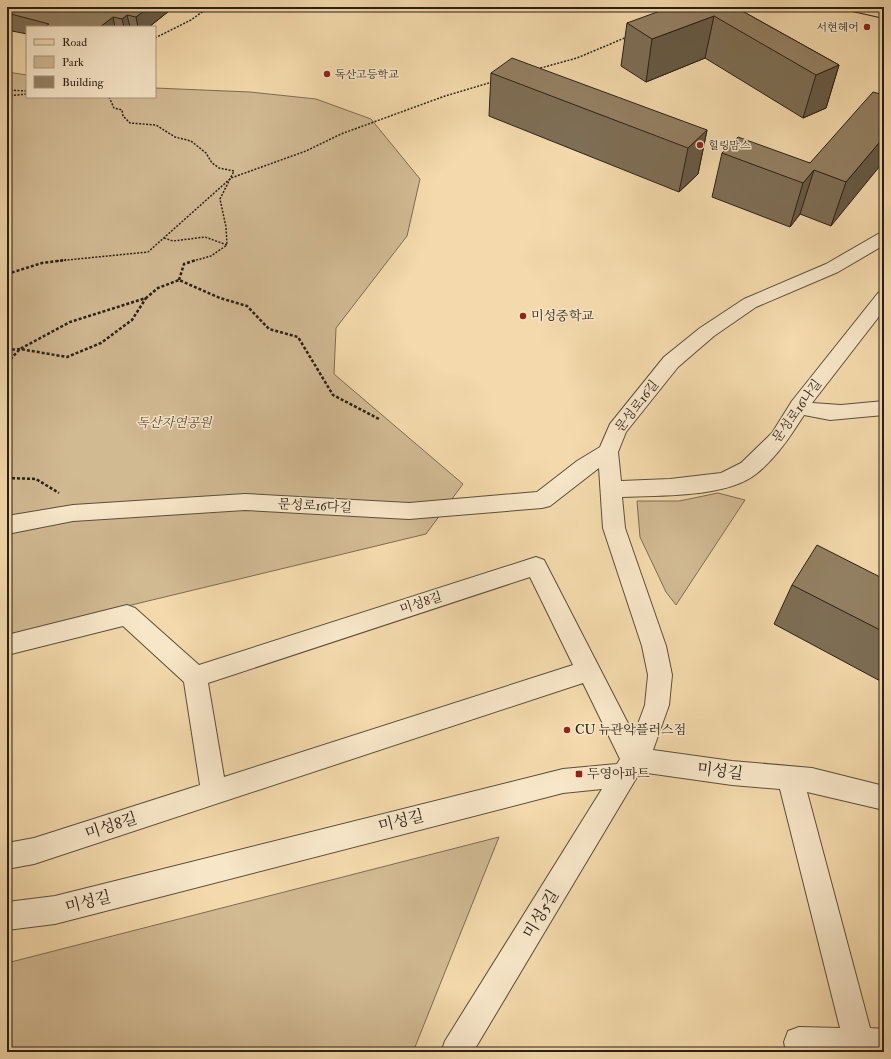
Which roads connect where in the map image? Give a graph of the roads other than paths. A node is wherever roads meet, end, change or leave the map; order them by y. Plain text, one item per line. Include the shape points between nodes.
1 (853, 7) edge
2 (874, 7) edge
3 (884, 9) edge
4 (884, 14) edge
5 (884, 238) edge
6 (884, 297) edge
7 (799, 406) junction
8 (884, 408) edge
9 (608, 452) junction
10 (611, 489) junction
11 (7, 526) edge
12 (7, 645) edge
13 (588, 671) junction
14 (195, 677) junction
15 (629, 767) junction
16 (790, 778) junction
17 (214, 792) junction
18 (884, 798) edge
19 (7, 856) edge
20 (7, 916) edge
21 (871, 1044) edge
22 (456, 1052) edge
23 (801, 1052) edge

1 - 4 main road
2 - 3 main road
5 - 9 street, 문성로16길 via 832,268 750,303 707,332 671,362 617,428
6 - 7 street, 문성로16나길
7 - 8 street via 828,414
7 - 10 street, 문성로16나길 via 779,438 748,469 724,481 670,487
9 - 10 street, 문성로16길
9 - 11 street, 문성로16다길 via 542,500 408,511 245,502 64,515
10 - 15 street, 문성로16길 via 614,528 654,646 660,676 657,705 645,740
12 - 14 street via 127,615
13 - 14 street, 미성8길 via 536,566
13 - 15 street, 미성8길
13 - 17 street, 미성8길
14 - 17 street
15 - 16 street, 미성길
15 - 20 street, 미성길 via 563,781 55,910
15 - 22 street, 미성5길
16 - 18 street, 미성길 via 812,780
16 - 21 street
17 - 19 street, 미성8길 via 34,852
21 - 23 street via 799,1042

